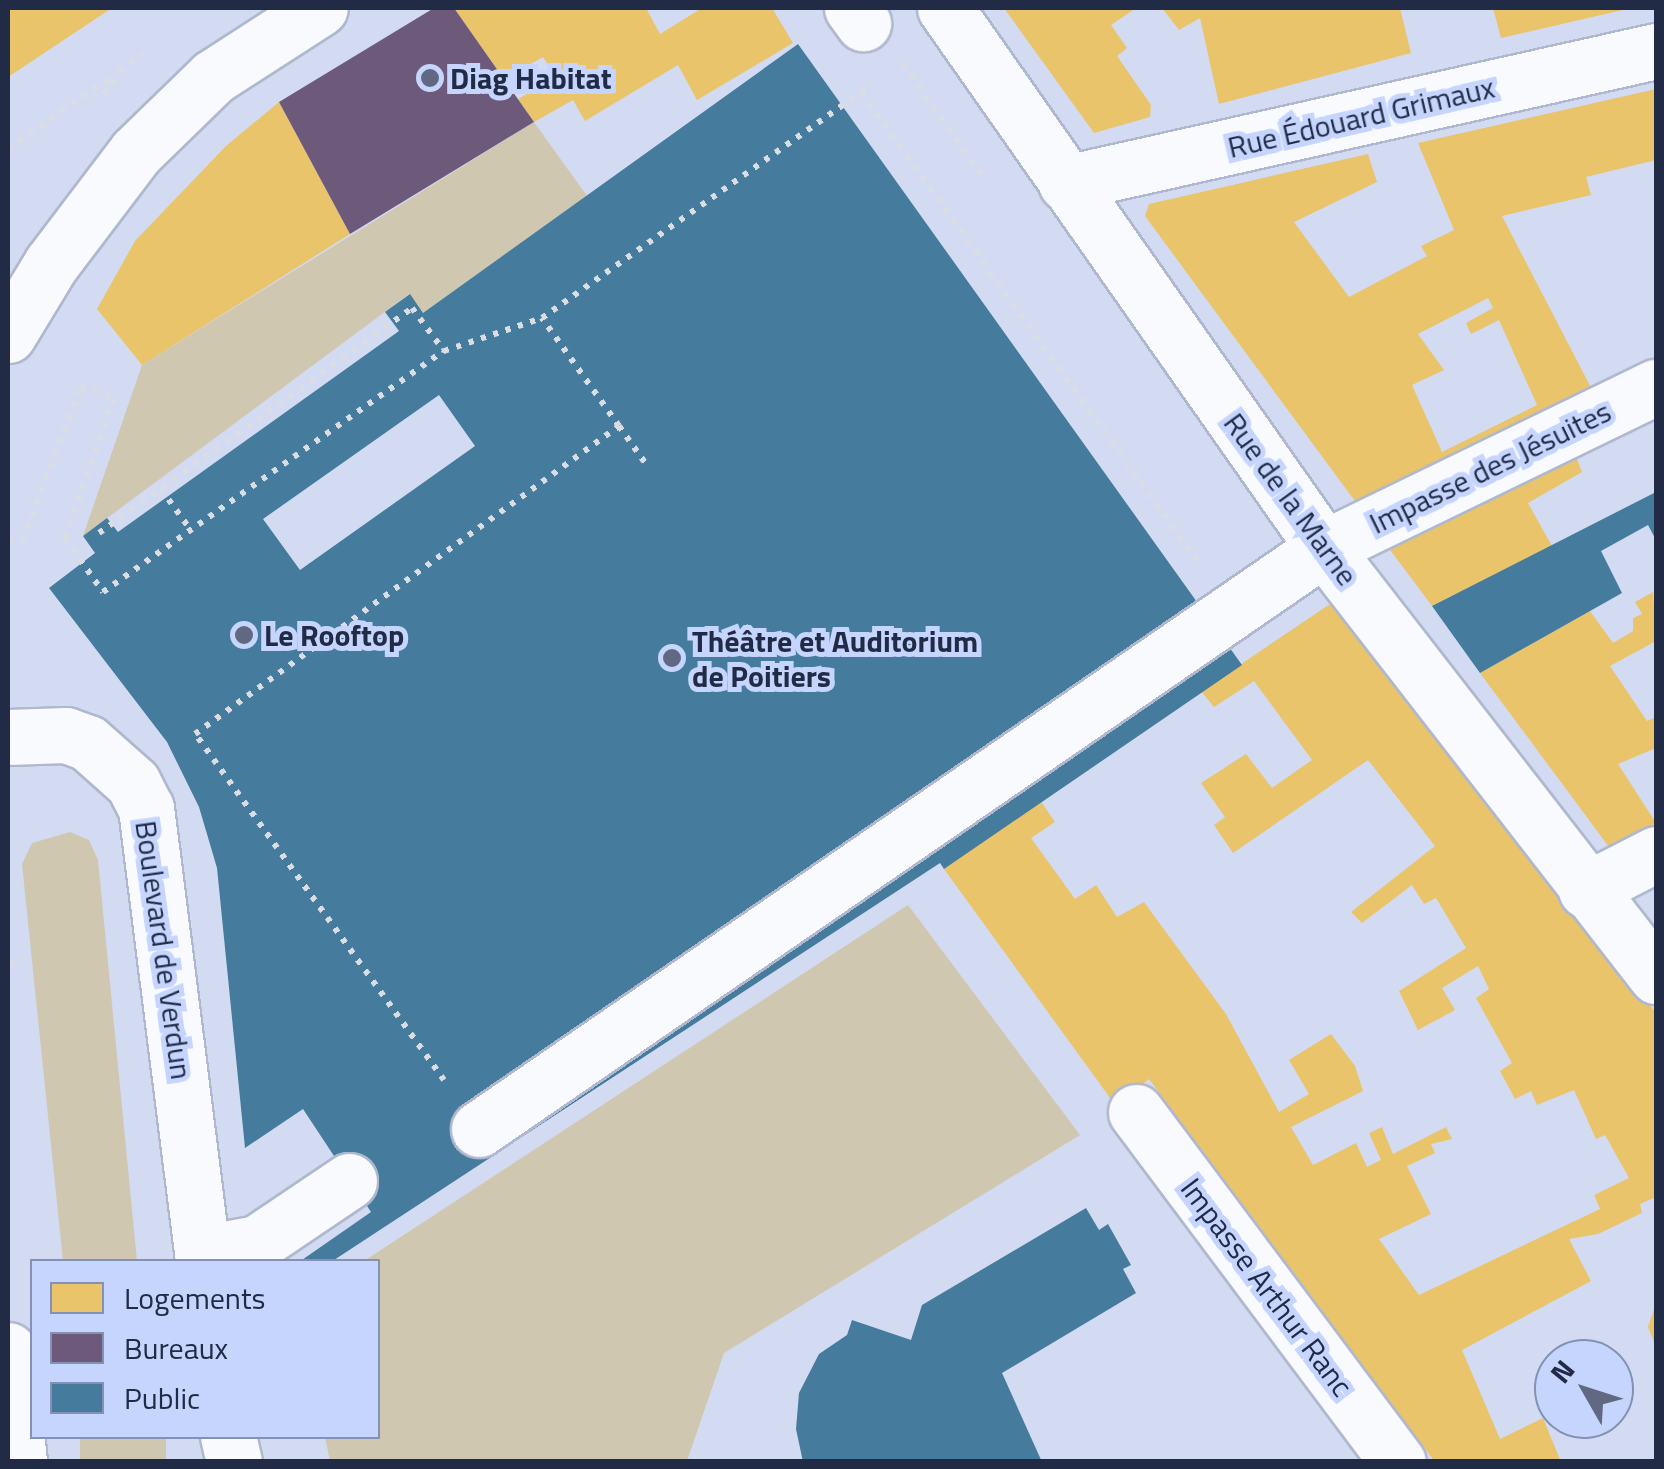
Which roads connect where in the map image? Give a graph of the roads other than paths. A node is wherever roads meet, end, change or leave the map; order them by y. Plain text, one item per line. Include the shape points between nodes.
1 (320, 8) edge
2 (945, 8) edge
3 (1656, 51) edge
4 (1066, 183) junction
5 (8, 336) edge
6 (1656, 387) edge
7 (1324, 548) junction
8 (8, 737) edge
9 (1656, 854) edge
10 (1586, 890) junction
11 (1656, 976) edge
12 (1136, 1112) dead end
13 (479, 1128) dead end
14 (348, 1181) dead end
15 (202, 1258) edge
16 (8, 1350) edge
17 (18, 1462) edge
18 (1398, 1462) edge

1 - 5 street via 213,78 136,152 77,226
2 - 4 street, Rue de la Marne
3 - 4 street, Rue Édouard Grimaux
4 - 7 street, Rue de la Marne
6 - 7 street, Impasse des Jésuites
7 - 10 street, Rue de la Marne
7 - 13 street, Impasse des Jésuites
8 - 15 street, Boulevard de Verdun via 66,735 88,743 111,759 146,808
9 - 10 street
10 - 11 street, Rue de la Marne
12 - 18 street, Impasse Arthur Ranc
14 - 15 street via 258,1242
16 - 17 street

